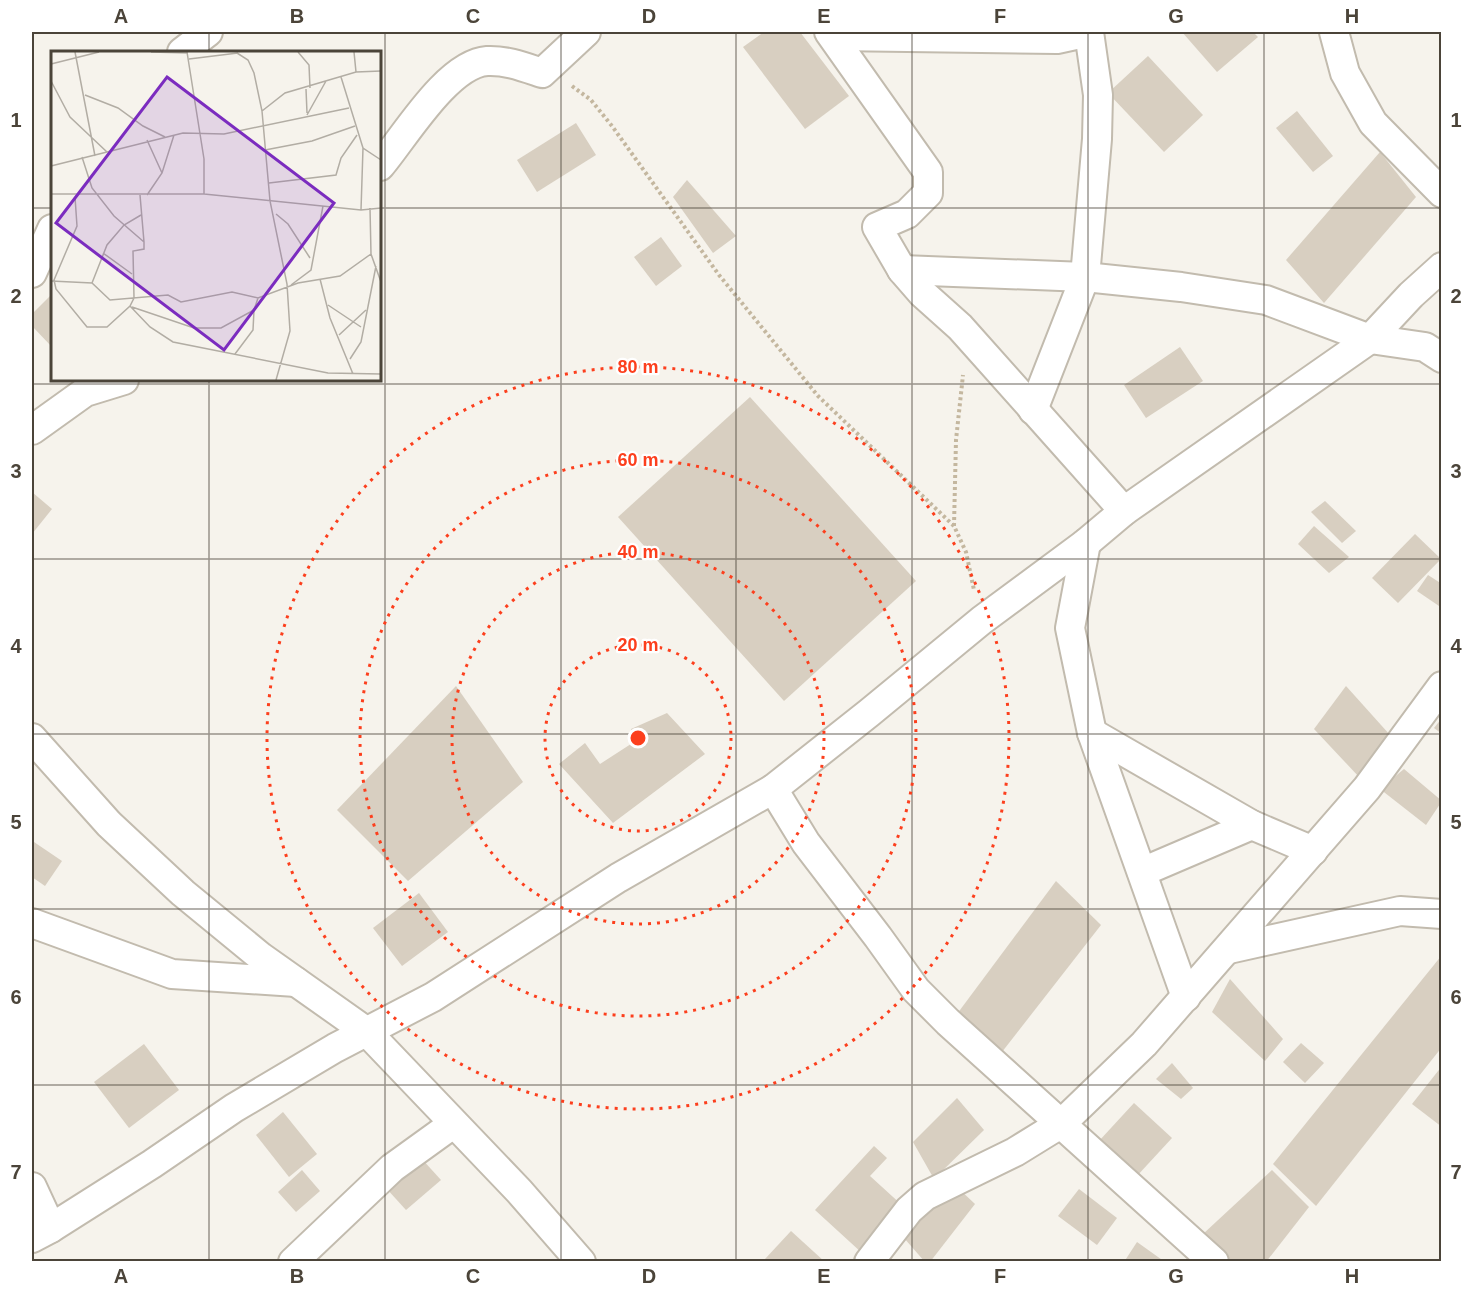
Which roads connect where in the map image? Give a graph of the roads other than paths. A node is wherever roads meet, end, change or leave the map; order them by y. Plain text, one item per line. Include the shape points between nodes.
1 (208, 32) edge
2 (586, 32) edge
3 (1089, 32) edge
4 (1334, 32) edge
5 (831, 34) edge
6 (183, 51) edge
7 (381, 165) edge
8 (1442, 193) edge
9 (51, 231) edge
10 (1442, 267) edge
11 (902, 270) junction
12 (32, 273) edge
13 (1084, 277) junction
14 (1370, 339) junction
15 (1442, 358) edge
16 (121, 381) edge
17 (1033, 410) junction
18 (32, 430) edge
19 (1124, 512) junction
20 (1086, 543) junction
21 (1442, 686) edge
22 (1092, 733) junction
23 (32, 738) edge
24 (772, 789) junction
25 (1252, 825) junction
26 (1313, 851) junction
27 (1142, 872) junction
28 (1442, 914) edge
29 (32, 923) edge
30 (1229, 949) junction
31 (296, 982) junction
32 (1186, 997) junction
33 (367, 1032) junction
34 (1062, 1123) junction
35 (453, 1124) junction
36 (32, 1187) edge
37 (41, 1233) edge
38 (293, 1262) edge
39 (581, 1262) edge
40 (869, 1262) edge
41 (1214, 1262) edge

1 - 6 street
2 - 7 street via 542,73 489,61 468,67 435,95
3 - 5 street via 1057,39
3 - 13 street via 1098,95
4 - 8 street via 1346,73 1372,123
5 - 11 street via 928,172 928,193 907,214 877,226
9 - 12 street
10 - 14 street
11 - 13 street
11 - 17 street via 960,327
13 - 14 street via 1266,300
13 - 17 street
14 - 15 street via 1425,347
14 - 19 street
16 - 18 street via 85,392
17 - 19 street
19 - 20 street
20 - 22 street via 1070,628
20 - 24 street via 982,620
21 - 26 street via 1367,788
22 - 25 street
22 - 27 street
23 - 31 street via 117,832 183,893
24 - 33 street via 618,878 433,997
24 - 34 street via 806,843 916,990
25 - 26 street
25 - 27 street
26 - 30 street
27 - 32 street
28 - 30 street via 1400,911
29 - 31 street via 172,974
30 - 32 street
31 - 33 street
32 - 34 street via 1144,1044
33 - 35 street
33 - 37 street via 234,1108
34 - 40 street via 1015,1152 925,1196 909,1210
34 - 41 street
35 - 38 street via 392,1168
35 - 39 street
36 - 37 street

